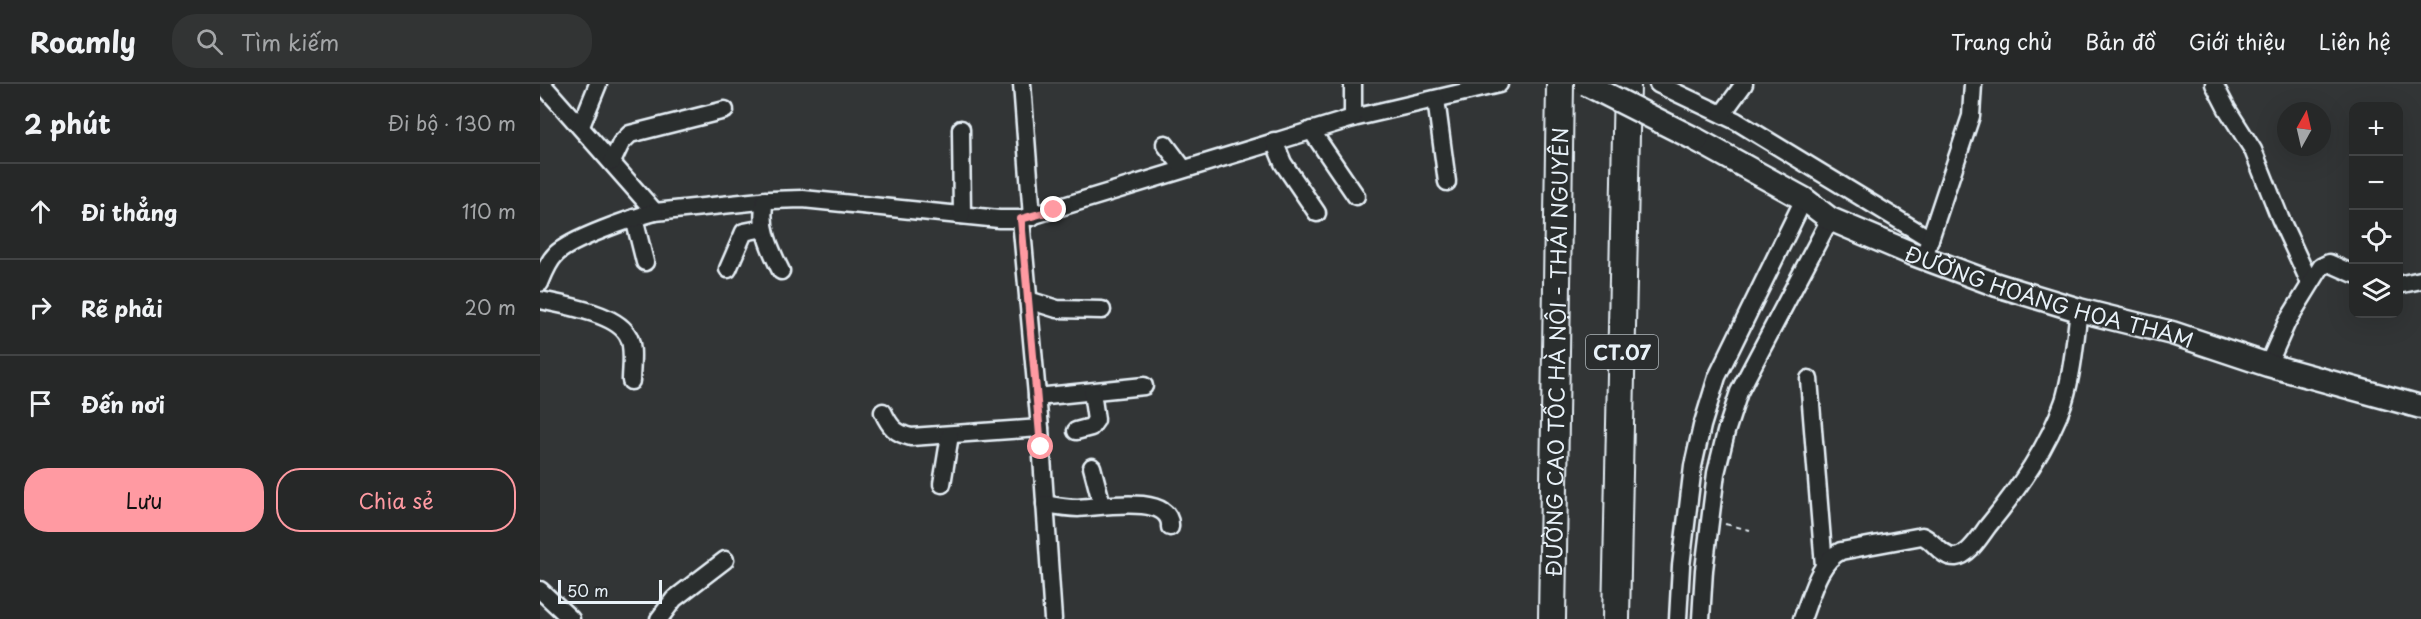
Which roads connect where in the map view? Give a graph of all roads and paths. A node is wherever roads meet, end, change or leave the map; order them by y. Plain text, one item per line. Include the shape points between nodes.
1 (542, 84) edge
2 (598, 84) edge
3 (1022, 84) edge
4 (1353, 84) edge
5 (1499, 84) edge
6 (1560, 84) edge
7 (1586, 84) edge
8 (1627, 84) edge
9 (1658, 84) edge
10 (1744, 84) edge
11 (1973, 84) edge
12 (2214, 84) edge
13 (1436, 99) junction
14 (725, 110) dead end
15 (1722, 114) junction
16 (1353, 118) junction
17 (581, 126) junction
18 (961, 129) dead end
19 (1311, 130) junction
20 (1274, 141) junction
21 (1165, 144) dead end
22 (612, 162) junction
23 (1183, 168) junction
24 (1447, 182) dead end
25 (1356, 196) dead end
26 (1804, 199) junction
27 (765, 200) junction
28 (655, 212) junction
29 (1317, 213) dead end
30 (962, 215) junction
31 (634, 218) junction
32 (1026, 218) junction
33 (1830, 219) junction
34 (764, 228) junction
35 (1927, 248) junction
36 (645, 262) dead end
37 (728, 269) dead end
38 (781, 271) dead end
39 (2349, 272) edge
40 (2314, 277) junction
41 (2421, 280) edge
42 (540, 283) edge
43 (2403, 284) edge
44 (540, 300) edge
45 (1028, 300) junction
46 (2307, 300) dead end
47 (1102, 310) dead end
48 (2079, 310) junction
49 (2268, 365) junction
50 (1809, 379) dead end
51 (631, 381) dead end
52 (1144, 386) dead end
53 (1092, 392) junction
54 (1037, 397) junction
55 (2421, 407) edge
56 (883, 412) dead end
57 (1040, 428) junction
58 (1076, 431) dead end
59 (950, 435) junction
60 (1092, 467) dead end
61 (942, 484) dead end
62 (1045, 504) junction
63 (1102, 505) junction
64 (1710, 521) junction
65 (1170, 527) dead end
66 (1750, 530) dead end
67 (725, 560) dead end
68 (1824, 566) junction
69 (540, 590) edge
70 (571, 619) edge
71 (659, 619) edge
72 (1053, 619) edge
73 (1552, 619) edge
74 (1616, 619) edge
75 (1678, 619) edge
76 (1701, 619) edge
77 (1802, 619) edge

1 - 17 street
2 - 17 street
3 - 32 street
4 - 16 street
5 - 13 street
6 - 73 highway, ĐƯỜNG CAO TỐC HÀ NỘI - THÁI NGUYÊN / CT.07
7 - 26 main road, ĐƯỜNG HOÀNG HOA THÁM, bridge
8 - 74 highway, CT.07
9 - 15 street
10 - 15 street
11 - 35 street via 1971,116
12 - 40 street via 2253,150 2280,218
13 - 16 street
13 - 24 street
14 - 22 street via 630,134
15 - 35 street
16 - 19 street
17 - 22 street
18 - 30 street
19 - 20 street
19 - 25 street
20 - 23 street
20 - 29 street via 1283,163
21 - 23 street
22 - 28 street
23 - 32 street
26 - 33 main road, ĐƯỜNG HOÀNG HOA THÁM
26 - 75 street via 1717,377 1702,426 1693,466
27 - 28 street
27 - 30 street via 838,201
27 - 34 street
28 - 31 street
30 - 32 street
31 - 36 street
31 - 42 street via 556,254
32 - 45 street
33 - 35 main road, ĐƯỜNG HOÀNG HOA THÁM
33 - 64 street via 1739,392 1725,432
34 - 37 street via 744,232
34 - 38 street
35 - 48 main road, ĐƯỜNG HOÀNG HOA THÁM via 1997,285
39 - 40 street via 2329,263
40 - 46 street via 2321,276 2322,282
40 - 49 street via 2287,322
41 - 43 street
44 - 51 street via 616,323 628,334 631,345
45 - 47 street via 1057,309
45 - 54 street
48 - 49 main road, ĐƯỜNG HOÀNG HOA THÁM via 2172,333
48 - 68 street via 2064,400 2046,442 2007,502 1971,547 1952,557 1928,538 1913,537 1841,551
49 - 55 main road, ĐƯỜNG HOÀNG HOA THÁM
50 - 68 street
52 - 53 street
53 - 54 street
53 - 58 street via 1096,420 1090,427
54 - 57 street
56 - 59 street via 890,427 899,434
57 - 59 street
57 - 62 street
59 - 61 street
60 - 63 street
62 - 63 street via 1077,508
62 - 72 street
63 - 65 street via 1136,504 1162,511 1170,518
64 - 66 path
64 - 76 street
67 - 71 street via 674,599
68 - 77 street
69 - 70 street

